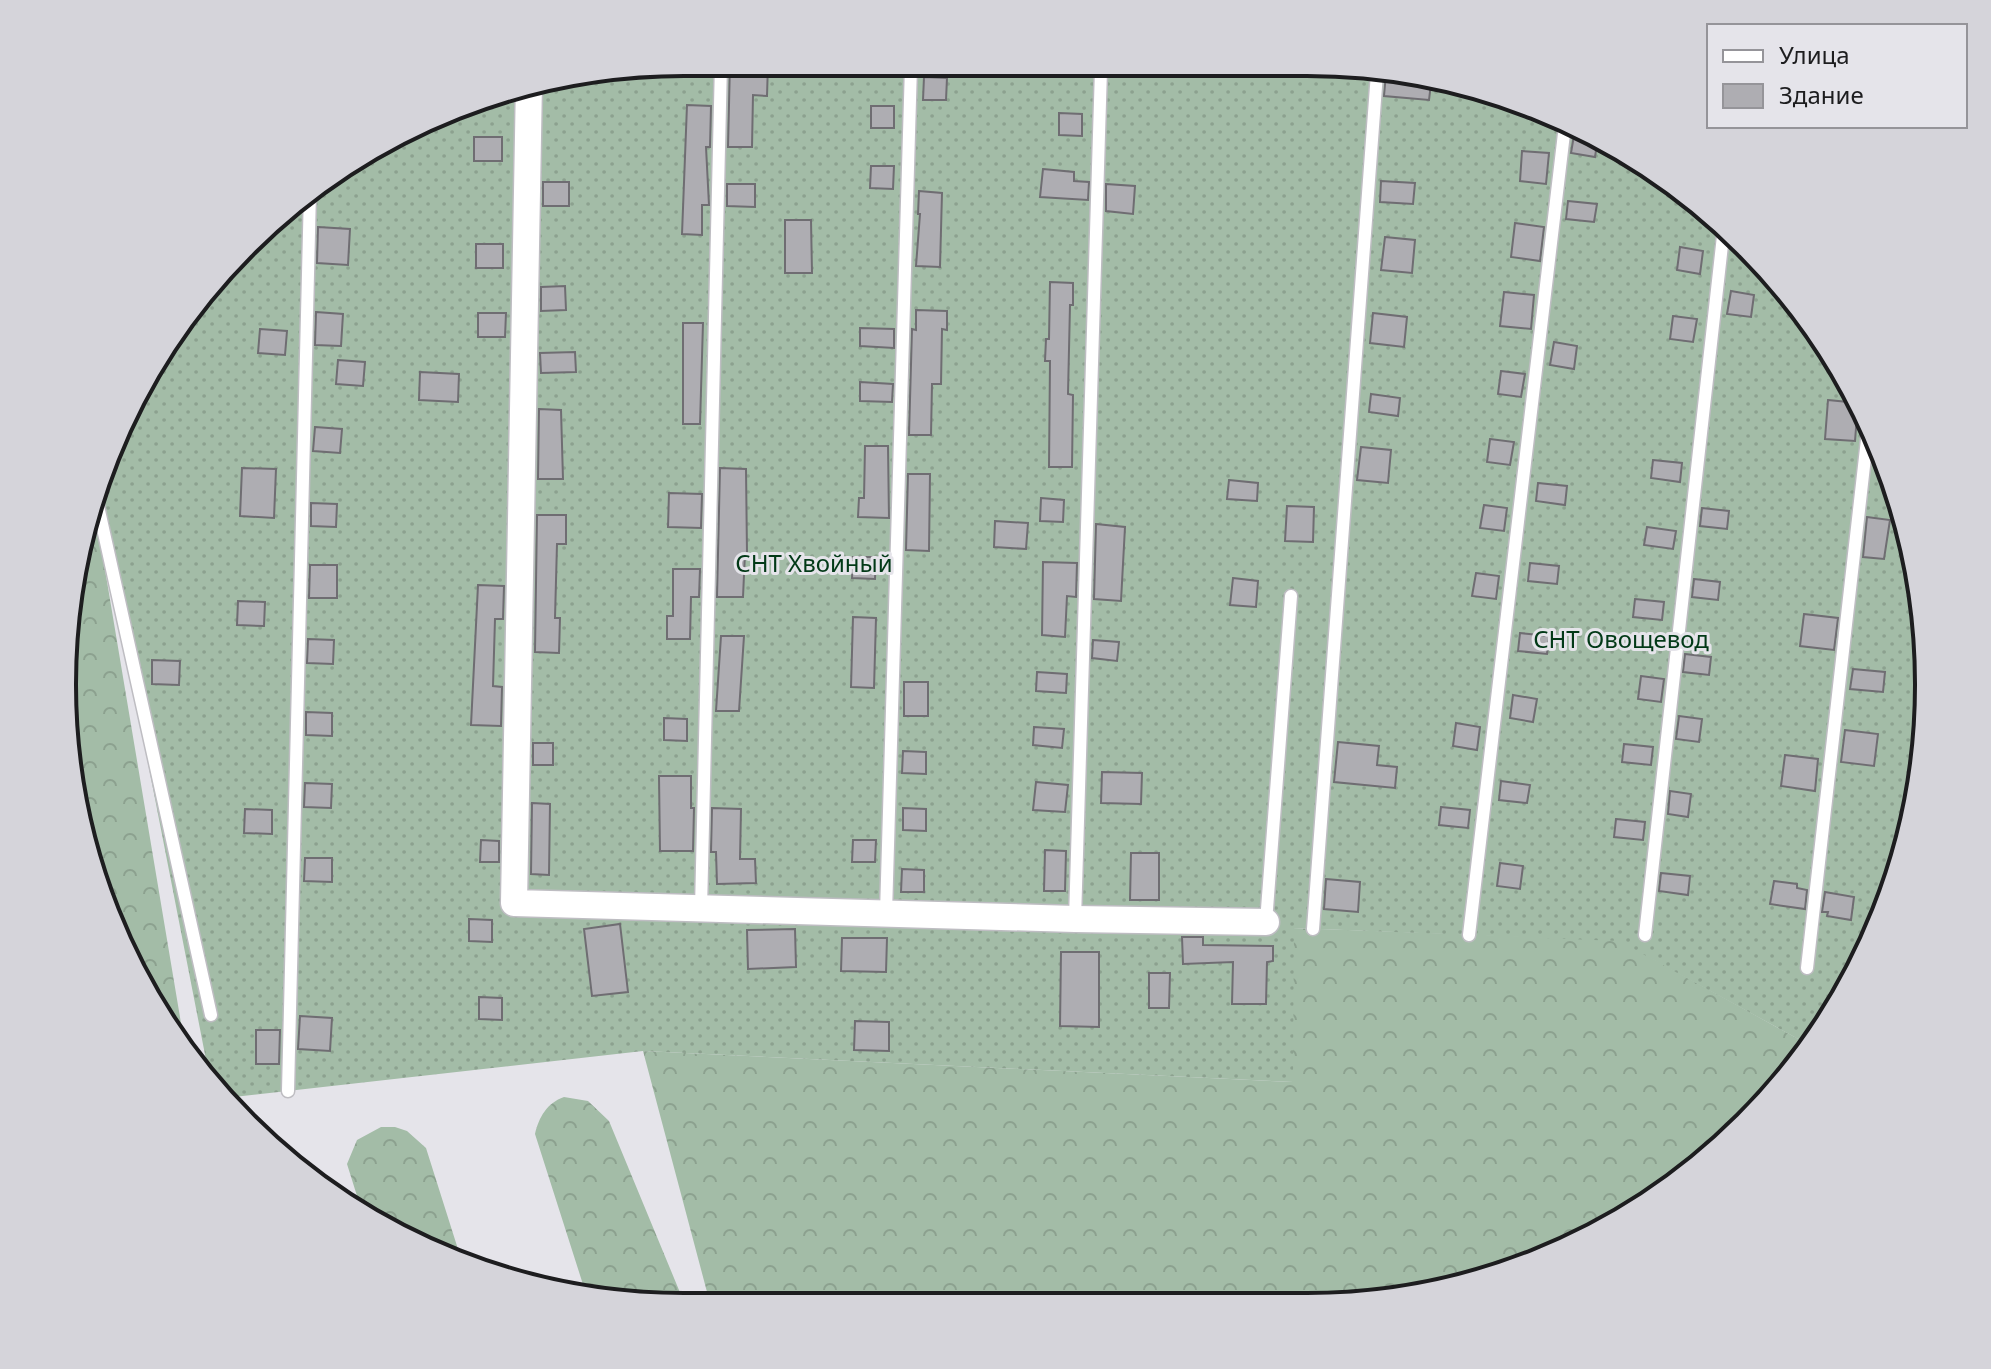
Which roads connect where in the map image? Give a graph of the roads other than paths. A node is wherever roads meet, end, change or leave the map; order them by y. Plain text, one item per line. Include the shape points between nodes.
1 (721, 76) edge
2 (911, 76) edge
3 (1101, 76) edge
4 (1376, 80) edge
5 (529, 97) edge
6 (1564, 133) edge
7 (310, 205) edge
8 (1722, 240) edge
9 (1866, 446) edge
10 (100, 516) edge
11 (1291, 596) dead end
12 (701, 909) junction
13 (886, 913) junction
14 (1075, 919) junction
15 (1266, 922) joint
16 (1313, 929) dead end
17 (1469, 935) dead end
18 (1645, 935) dead end
19 (1807, 968) dead end
20 (211, 1015) dead end
21 (288, 1091) dead end

1 - 12 lane
2 - 13 lane
3 - 14 lane
4 - 16 lane
5 - 12 street via 514,903
6 - 17 lane
7 - 21 lane
8 - 18 lane
9 - 19 lane
10 - 20 lane
11 - 15 lane
12 - 13 street
13 - 14 street
14 - 15 street

